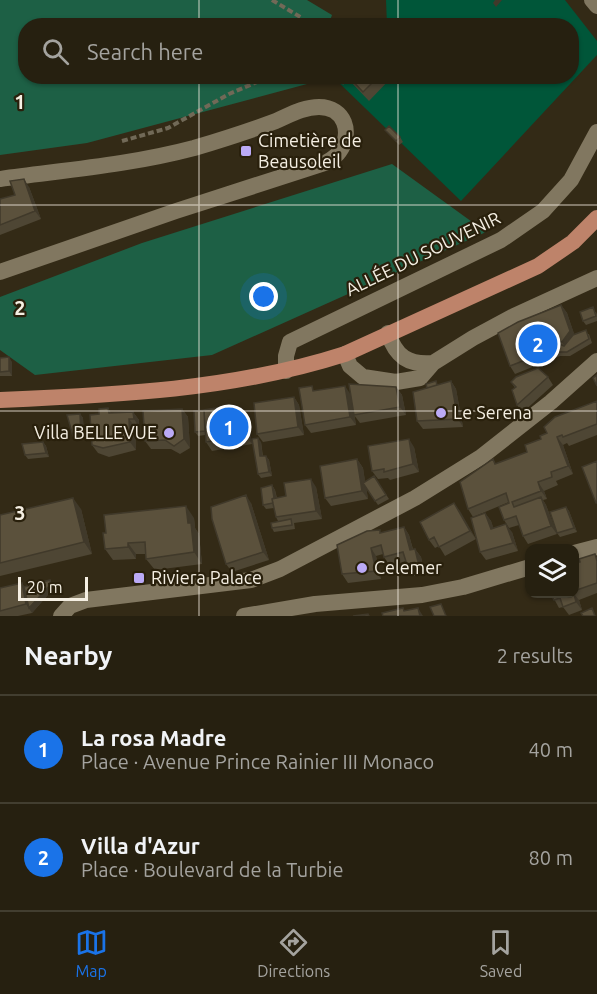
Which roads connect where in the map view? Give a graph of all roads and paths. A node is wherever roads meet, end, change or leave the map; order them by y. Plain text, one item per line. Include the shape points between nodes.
1 (272, 0) edge
2 (591, 0) edge
3 (597, 6) edge
4 (302, 18) edge
5 (253, 84) edge
6 (597, 132) edge
7 (116, 142) dead end
8 (0, 179) edge
9 (597, 218) edge
10 (0, 272) edge
11 (597, 278) edge
12 (388, 333) junction
13 (345, 354) junction
14 (597, 361) edge
15 (433, 363) junction
16 (286, 371) junction
17 (0, 400) edge
18 (597, 547) edge
19 (579, 552) edge
20 (525, 568) edge
21 (61, 616) edge
22 (244, 616) edge

1 - 4 path
2 - 3 main road
5 - 7 path via 168,128
6 - 16 main road, ALLÉE DU SOUVENIR via 570,180 543,211 501,240 290,342
8 - 10 main road via 164,155 319,106 333,109 346,125 346,139 338,154 325,163
9 - 12 main road via 573,242 538,266
11 - 15 main road via 514,316
12 - 13 main road
12 - 15 main road via 399,356 415,364
13 - 15 main road via 350,366 363,377 375,380 420,378
13 - 16 main road
14 - 21 main road via 481,457 415,498 279,569 242,581 87,600 70,606
16 - 17 main road via 244,381 128,395
18 - 19 main road
20 - 22 main road via 422,595 315,604

